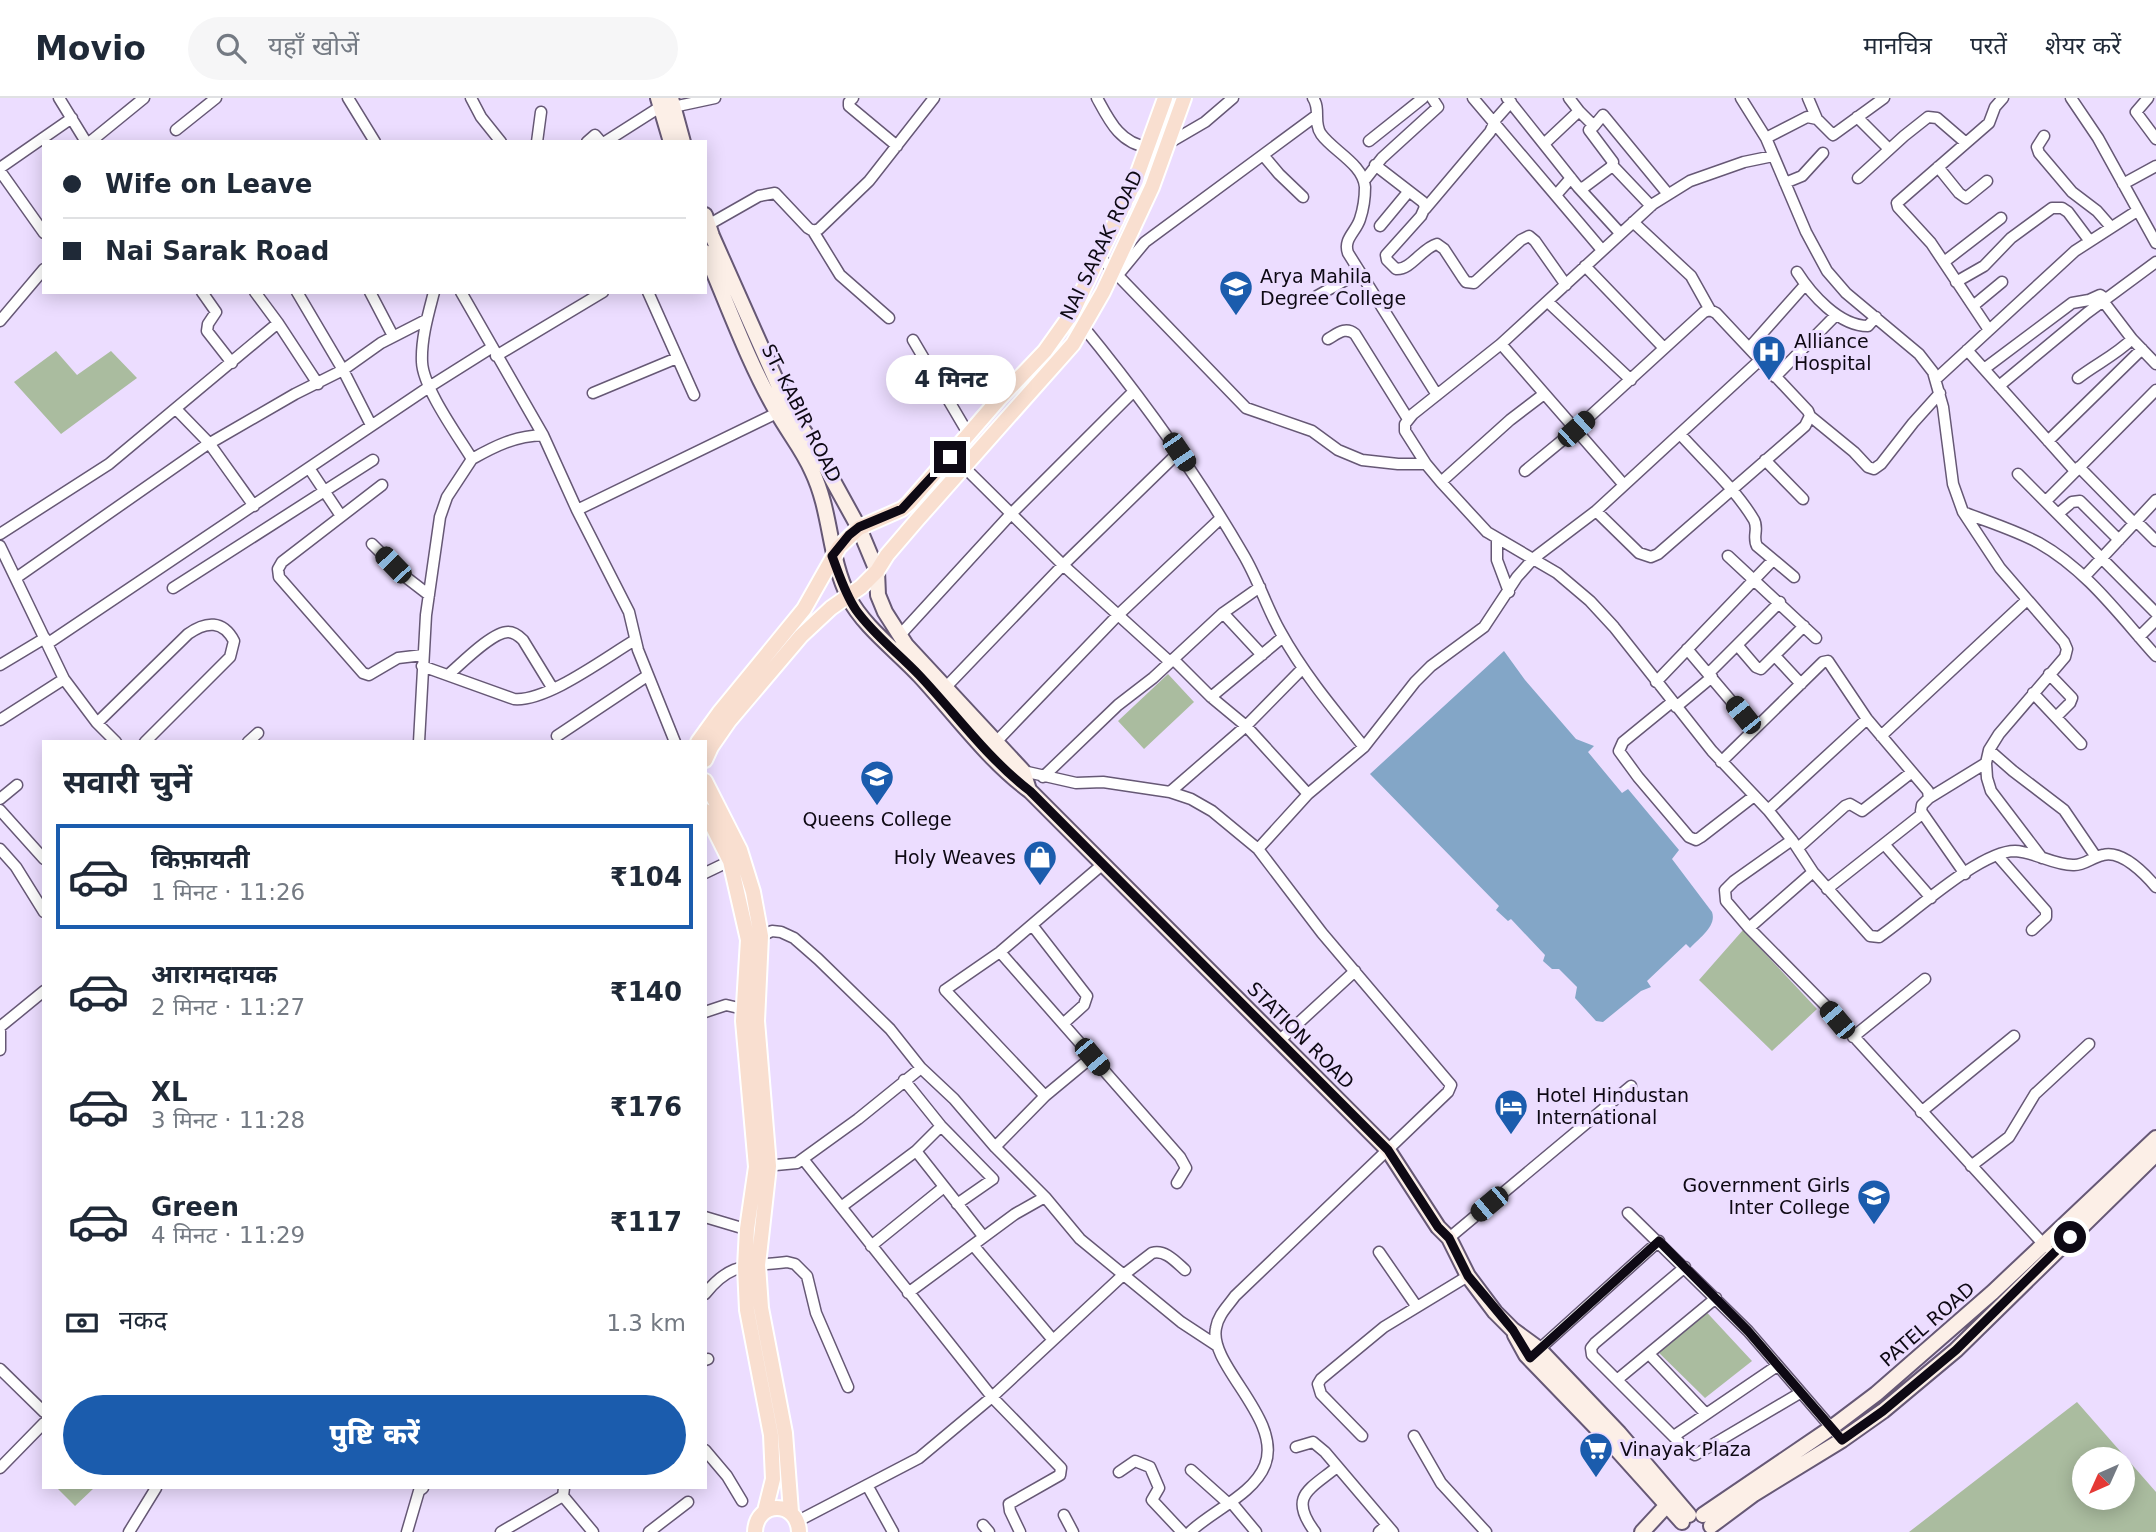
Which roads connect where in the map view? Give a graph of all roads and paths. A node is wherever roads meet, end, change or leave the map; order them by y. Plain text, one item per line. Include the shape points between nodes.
1 (59, 98) edge
2 (144, 98) edge
3 (216, 98) edge
4 (348, 98) edge
5 (471, 98) edge
6 (715, 98) edge
7 (853, 98) edge
8 (934, 98) edge
9 (1097, 98) edge
10 (1165, 98) edge
11 (1184, 98) edge
12 (1233, 98) edge
13 (1312, 98) edge
14 (1423, 98) edge
15 (1432, 98) edge
16 (1473, 98) edge
17 (1569, 98) edge
18 (1741, 98) edge
19 (1808, 98) edge
20 (1884, 98) edge
21 (2003, 98) edge
22 (2071, 98) edge
23 (2148, 98) edge
24 (1509, 100) edge
25 (665, 103) edge
26 (923, 103) edge
27 (1579, 111) junction
28 (541, 112) dead end
29 (1317, 115) junction
30 (1857, 117) junction
31 (72, 118) junction
32 (1817, 119) junction
33 (1494, 122) junction
34 (1594, 125) junction
35 (176, 130) dead end
36 (2044, 136) dead end
37 (1766, 138) junction
38 (2156, 139) edge
39 (87, 140) edge
40 (91, 140) edge
41 (374, 140) edge
42 (498, 140) edge
43 (537, 140) edge
44 (606, 140) edge
45 (671, 140) edge
46 (682, 140) edge
47 (1369, 141) dead end
48 (1169, 143) junction
49 (1545, 143) junction
50 (1966, 143) junction
51 (897, 146) junction
52 (1148, 147) junction
53 (1889, 149) junction
54 (1823, 153) dead end
55 (1263, 155) junction
56 (1773, 156) junction
57 (1612, 165) junction
58 (1375, 166) junction
59 (2156, 166) edge
60 (1938, 167) junction
61 (0, 170) edge
62 (1858, 178) dead end
63 (1364, 181) junction
64 (1987, 181) dead end
65 (1575, 183) junction
66 (1785, 183) junction
67 (2123, 184) junction
68 (1409, 191) junction
69 (1668, 194) junction
70 (1556, 195) junction
71 (1303, 197) dead end
72 (1126, 201) junction
73 (1651, 206) junction
74 (1142, 208) junction
75 (1425, 209) junction
76 (2137, 211) junction
77 (2001, 218) dead end
78 (1633, 222) junction
79 (1380, 226) dead end
80 (2111, 227) junction
81 (708, 229) edge
82 (42, 230) edge
83 (813, 231) junction
84 (1620, 233) junction
85 (2089, 240) junction
86 (2156, 243) edge
87 (1602, 250) junction
88 (707, 256) edge
89 (1100, 257) junction
90 (1944, 262) junction
91 (2156, 262) edge
92 (1585, 266) junction
93 (42, 271) edge
94 (1360, 271) junction
95 (1797, 272) dead end
96 (1115, 274) junction
97 (1956, 282) junction
98 (2002, 282) dead end
99 (1566, 285) junction
100 (1805, 285) junction
101 (203, 294) edge
102 (256, 294) edge
103 (298, 294) edge
104 (371, 294) edge
105 (433, 294) edge
106 (462, 294) edge
107 (599, 294) edge
108 (649, 294) edge
109 (1317, 296) dead end
110 (2105, 300) junction
111 (1548, 302) junction
112 (1973, 306) junction
113 (1710, 310) junction
114 (1072, 313) junction
115 (1836, 314) junction
116 (1876, 317) junction
117 (889, 318) dead end
118 (426, 320) junction
119 (0, 321) edge
120 (278, 323) junction
121 (1083, 327) junction
122 (1989, 330) junction
123 (393, 336) junction
124 (1328, 339) dead end
125 (913, 340) dead end
126 (2132, 340) junction
127 (1501, 344) junction
128 (1664, 348) junction
129 (1749, 348) junction
130 (1967, 349) junction
131 (2141, 349) junction
132 (494, 352) junction
133 (677, 358) junction
134 (1760, 360) junction
135 (232, 363) junction
136 (2156, 364) edge
137 (1984, 369) junction
138 (343, 370) junction
139 (1775, 377) junction
140 (2078, 378) dead end
141 (1936, 379) junction
142 (1631, 380) junction
143 (318, 384) junction
144 (1999, 386) junction
145 (429, 387) junction
146 (2156, 390) edge
147 (1134, 391) junction
148 (593, 393) dead end
149 (1940, 393) junction
150 (1544, 394) junction
151 (694, 395) dead end
152 (1437, 395) junction
153 (176, 409) junction
154 (782, 410) junction
155 (1810, 416) junction
156 (1408, 419) junction
157 (371, 425) junction
158 (1576, 429) junction
159 (1680, 434) junction
160 (543, 435) junction
161 (969, 435) junction
162 (2048, 441) junction
163 (209, 443) junction
164 (1179, 452) junction
165 (472, 459) junction
166 (373, 460) dead end
167 (1765, 460) junction
168 (1426, 464) junction
169 (964, 467) junction
170 (309, 468) junction
171 (2077, 469) junction
172 (1525, 471) dead end
173 (2018, 474) dead end
174 (1441, 482) junction
175 (382, 485) dead end
176 (1624, 485) junction
177 (1731, 490) junction
178 (325, 491) junction
179 (1803, 499) dead end
180 (2047, 500) junction
181 (2155, 503) edge
182 (254, 506) junction
183 (577, 510) junction
184 (1596, 511) junction
185 (1963, 512) junction
186 (2059, 513) junction
187 (1010, 515) junction
188 (341, 516) junction
189 (1221, 518) junction
190 (2135, 522) junction
191 (859, 527) junction
192 (0, 534) edge
193 (1497, 539) junction
194 (2119, 540) junction
195 (2156, 541) edge
196 (372, 544) dead end
197 (0, 546) edge
198 (832, 556) junction
199 (1728, 556) dead end
200 (2103, 557) junction
201 (1534, 558) junction
202 (1773, 560) junction
203 (4, 564) edge
204 (1063, 565) junction
205 (877, 572) junction
206 (2085, 576) junction
207 (1794, 577) dead end
208 (16, 578) junction
209 (1754, 579) junction
210 (1261, 587) junction
211 (173, 588) dead end
212 (1509, 592) junction
213 (429, 595) junction
214 (848, 597) junction
215 (2027, 600) junction
216 (1780, 602) junction
217 (1223, 613) junction
218 (2156, 613) edge
219 (1118, 616) junction
220 (2156, 620) edge
221 (1804, 626) junction
222 (900, 635) junction
223 (1283, 637) junction
224 (2139, 637) junction
225 (1816, 638) dead end
226 (635, 640) junction
227 (46, 641) junction
228 (1738, 646) junction
229 (1687, 649) junction
230 (1262, 655) junction
231 (1775, 656) junction
232 (2156, 656) edge
233 (422, 660) junction
234 (1172, 661) junction
235 (0, 665) edge
236 (1303, 668) junction
237 (2049, 674) junction
238 (448, 675) junction
239 (1710, 675) junction
240 (647, 676) junction
241 (64, 679) junction
242 (1656, 682) junction
243 (1801, 684) junction
244 (946, 687) junction
245 (552, 689) junction
246 (2033, 693) junction
247 (1211, 697) junction
248 (1674, 704) junction
249 (1743, 715) dead end
250 (2056, 717) junction
251 (1867, 719) junction
252 (0, 720) edge
253 (97, 723) junction
254 (1246, 726) junction
255 (258, 733) dead end
256 (557, 736) dead end
257 (1881, 736) junction
258 (114, 740) edge
259 (147, 740) edge
260 (250, 740) edge
261 (419, 740) edge
262 (674, 740) edge
263 (699, 740) edge
264 (995, 743) junction
265 (2081, 744) dead end
266 (1364, 747) junction
267 (1989, 750) junction
268 (707, 756) edge
269 (1721, 762) junction
270 (1986, 763) junction
271 (1912, 772) junction
272 (1018, 775) junction
273 (1043, 777) junction
274 (17, 785) dead end
275 (707, 785) edge
276 (1170, 792) junction
277 (1308, 794) junction
278 (1754, 796) junction
279 (1929, 798) junction
280 (0, 799) edge
281 (0, 810) edge
282 (1768, 810) junction
283 (1922, 814) junction
284 (707, 815) edge
285 (1795, 844) junction
286 (1884, 844) junction
287 (0, 849) edge
288 (1258, 849) junction
289 (1997, 855) junction
290 (42, 857) edge
291 (2043, 858) junction
292 (2096, 858) junction
293 (730, 861) junction
294 (1103, 864) junction
295 (707, 872) edge
296 (1813, 872) junction
297 (1965, 874) junction
298 (2156, 887) edge
299 (1828, 890) junction
300 (1931, 898) junction
301 (42, 909) edge
302 (1032, 925) junction
303 (1749, 928) junction
304 (2032, 930) dead end
305 (761, 936) junction
306 (1000, 952) junction
307 (1355, 971) junction
308 (1925, 979) dead end
309 (42, 993) edge
310 (743, 1009) junction
311 (707, 1011) edge
312 (1064, 1024) junction
313 (0, 1029) edge
314 (2014, 1036) dead end
315 (1853, 1037) junction
316 (1280, 1040) junction
317 (2089, 1044) dead end
318 (0, 1049) edge
319 (1092, 1057) junction
320 (921, 1068) junction
321 (904, 1080) junction
322 (1631, 1086) dead end
323 (1045, 1096) junction
324 (1921, 1112) junction
325 (941, 1126) junction
326 (2156, 1138) edge
327 (995, 1147) junction
328 (1388, 1150) junction
329 (916, 1151) junction
330 (2156, 1154) edge
331 (803, 1159) junction
332 (763, 1166) junction
333 (1971, 1166) junction
334 (1177, 1183) dead end
335 (944, 1187) junction
336 (1045, 1197) junction
337 (957, 1204) junction
338 (841, 1207) junction
339 (1628, 1213) dead end
340 (707, 1218) edge
341 (754, 1231) junction
342 (983, 1237) junction
343 (1449, 1238) junction
344 (1659, 1241) junction
345 (973, 1245) junction
346 (871, 1246) junction
347 (2048, 1249) junction
348 (1379, 1252) dead end
349 (751, 1266) junction
350 (1685, 1267) junction
351 (1185, 1270) dead end
352 (1122, 1276) junction
353 (1468, 1276) junction
354 (707, 1292) edge
355 (908, 1293) junction
356 (1716, 1298) junction
357 (1417, 1307) junction
358 (1053, 1340) junction
359 (1216, 1345) junction
360 (1534, 1354) junction
361 (1648, 1354) junction
362 (1777, 1366) junction
363 (0, 1369) edge
364 (1618, 1379) junction
365 (848, 1387) dead end
366 (1800, 1393) junction
367 (992, 1397) junction
368 (42, 1410) edge
369 (1706, 1414) junction
370 (42, 1425) edge
371 (1831, 1428) junction
372 (1362, 1436) dead end
373 (1414, 1436) dead end
374 (1674, 1436) junction
375 (1842, 1440) junction
376 (1296, 1447) dead end
377 (707, 1452) edge
378 (779, 1453) junction
379 (1337, 1467) junction
380 (0, 1468) edge
381 (1191, 1470) dead end
382 (1119, 1472) dead end
383 (867, 1485) junction
384 (155, 1489) edge
385 (422, 1489) edge
386 (564, 1492) edge
387 (742, 1501) dead end
388 (688, 1502) dead end
389 (1230, 1503) junction
390 (1667, 1505) junction
391 (765, 1511) junction
392 (1064, 1515) dead end
393 (796, 1522) edge
394 (1692, 1525) edge
395 (519, 1528) edge
396 (1387, 1530) edge
397 (129, 1532) edge
398 (407, 1532) edge
399 (501, 1532) edge
400 (593, 1532) edge
401 (649, 1532) edge
402 (755, 1532) edge
403 (893, 1532) edge
404 (1020, 1532) edge
405 (1073, 1532) edge
406 (1182, 1532) edge
407 (1190, 1532) edge
408 (1256, 1532) edge
409 (1315, 1532) edge
410 (1486, 1532) edge
411 (1643, 1532) edge

1 - 31 street
2 - 40 street
3 - 35 street
4 - 41 street
5 - 42 street
6 - 25 street
7 - 51 street via 849,106
8 - 26 street
9 - 52 street via 1122,136
10 - 52 main road, NAI SARAK ROAD
11 - 48 main road, NAI SARAK ROAD
12 - 48 street via 1205,122
13 - 29 street
14 - 47 street
15 - 58 street via 1438,107
16 - 33 street
17 - 27 street
18 - 37 street
19 - 32 street
20 - 30 street
21 - 50 street via 1989,123
22 - 67 street
23 - 38 street via 2136,112
24 - 33 street
24 - 49 street
25 - 44 street
25 - 45 street
25 - 46 street
26 - 51 street
27 - 34 street
27 - 49 street
28 - 43 street
29 - 55 street
29 - 63 street via 1322,135
30 - 32 street via 1833,135
30 - 53 street
31 - 39 street
31 - 61 street
32 - 37 street via 1802,118
33 - 70 street
33 - 75 street via 1493,129
34 - 57 street via 1589,130
34 - 69 street via 1603,115
36 - 80 street via 2037,147 2039,153 2071,192
37 - 56 street
48 - 74 main road, NAI SARAK ROAD
49 - 65 street
50 - 53 street via 1933,116
50 - 60 street
51 - 83 street via 869,181 824,226
52 - 72 main road, NAI SARAK ROAD
53 - 62 street
54 - 66 street via 1802,176
55 - 71 street
55 - 96 street via 1145,242
56 - 66 street
56 - 69 street via 1722,169
57 - 65 street via 1586,187
57 - 73 street
58 - 63 street
58 - 68 street
59 - 67 street
60 - 64 street via 1966,198
60 - 90 street via 1897,205
61 - 82 street
63 - 94 street via 1361,217 1346,247
65 - 70 street
65 - 84 street
66 - 116 street via 1826,271
67 - 76 street
68 - 75 street
68 - 79 street
69 - 73 street
70 - 87 street
72 - 74 main road
72 - 89 main road, NAI SARAK ROAD
73 - 78 street
74 - 96 main road, NAI SARAK ROAD
75 - 99 street via 1386,255 1396,269 1437,244 1466,282 1474,283 1530,236
76 - 80 street
76 - 86 street
77 - 90 street
78 - 84 street
78 - 113 street via 1691,276
80 - 85 street
81 - 83 street via 759,196 775,192
81 - 154 street, ST. KABIR ROAD
83 - 117 street via 840,275
84 - 87 street
85 - 97 street via 2068,212 2052,208 2011,238 1984,266
85 - 122 street
87 - 92 street
88 - 154 street, ST. KABIR ROAD
89 - 96 street
89 - 114 main road, NAI SARAK ROAD
90 - 97 street
91 - 110 street
92 - 99 street
92 - 128 street
93 - 119 street
94 - 109 street
94 - 152 street
95 - 100 street
96 - 121 main road, NAI SARAK ROAD
96 - 168 street via 1246,408 1312,431 1362,460
97 - 112 street
98 - 112 street
99 - 111 street
100 - 115 street
100 - 129 street
101 - 135 street via 216,312 207,331
102 - 120 street
103 - 138 street
104 - 123 street
105 - 118 street
106 - 132 street
107 - 132 street
108 - 133 street
110 - 126 street
110 - 137 street via 2100,295 2072,303
110 - 144 street
111 - 127 street
111 - 142 street
112 - 122 street
113 - 128 street
113 - 129 street
114 - 121 street
114 - 161 main road, NAI SARAK ROAD via 1045,351
115 - 116 street via 1858,326 1868,326
115 - 139 street
116 - 141 street via 1919,354
118 - 123 street
118 - 145 street via 422,364
120 - 135 street
120 - 143 street
121 - 147 street
121 - 169 main road, NAI SARAK ROAD via 1060,361
122 - 130 street
123 - 138 street
124 - 156 street via 1343,331 1355,334
125 - 161 street
126 - 131 street
126 - 140 street
127 - 150 street
127 - 152 street
128 - 142 street
129 - 134 street
130 - 137 street
130 - 141 street
131 - 136 street
131 - 162 street
132 - 145 street
132 - 160 street
133 - 148 street
133 - 151 street
134 - 139 street
134 - 159 street
135 - 153 street
137 - 144 street
138 - 143 street
138 - 157 street
139 - 155 street
141 - 149 street
142 - 158 street
143 - 163 street
144 - 162 street
145 - 157 street
145 - 165 street
146 - 171 street
147 - 164 street
147 - 187 street
149 - 155 street via 1874,469
149 - 185 street via 1953,484
150 - 158 street
150 - 174 street
152 - 156 street
153 - 163 street
153 - 192 street via 108,464
154 - 183 street
154 - 191 street, ST. KABIR ROAD via 816,448
154 - 198 street, ST. KABIR ROAD via 822,492
155 - 167 street via 1805,426
156 - 168 street via 1405,431
157 - 170 street
158 - 172 street
158 - 176 street
159 - 176 street
159 - 177 street
160 - 165 street via 502,442
160 - 183 street
161 - 191 main road, NAI SARAK ROAD via 909,503
162 - 171 street
163 - 182 street
163 - 208 street
164 - 189 street
164 - 204 street
165 - 213 street via 447,497 440,517
166 - 178 street
167 - 177 street
167 - 179 street
168 - 174 street
169 - 187 street
169 - 205 main road, NAI SARAK ROAD
170 - 178 street
170 - 182 street
171 - 180 street
171 - 190 street
173 - 180 street
174 - 193 street
175 - 188 street
176 - 184 street
177 - 184 street via 1651,557 1639,553
177 - 202 street via 1755,521 1755,544
178 - 188 street
178 - 211 street
180 - 186 street
181 - 190 street
182 - 227 street
183 - 226 street via 629,612
184 - 201 street
185 - 206 street via 2037,542
185 - 215 street via 1985,549
186 - 194 street via 2080,501
186 - 200 street
187 - 204 street
187 - 222 street
188 - 233 street via 282,562 279,577 363,673 369,675 398,658
189 - 210 street
189 - 219 street
190 - 194 street
190 - 195 street
191 - 198 main road
191 - 205 street, STATION ROAD
193 - 201 street
193 - 212 street via 1497,560
194 - 200 street
196 - 213 street
197 - 203 street
198 - 214 street, ST. KABIR ROAD
198 - 263 main road via 804,609
199 - 209 street
200 - 206 street
200 - 218 street
201 - 212 street
201 - 242 street via 1590,601
202 - 207 street
202 - 209 street
203 - 208 street
204 - 219 street
204 - 244 street
205 - 214 main road, NAI SARAK ROAD
205 - 222 street, STATION ROAD via 880,602
206 - 224 street
208 - 227 street
209 - 216 street
209 - 229 street
210 - 217 street
210 - 223 street
212 - 266 street via 1484,627 1415,682
213 - 233 street
214 - 268 main road, NAI SARAK ROAD via 794,643 729,721
214 - 272 street, STATION ROAD
215 - 237 street via 2067,649
215 - 257 street
216 - 221 street
216 - 228 street
217 - 230 street
217 - 234 street
219 - 234 street
219 - 264 street
220 - 224 street
221 - 225 street
221 - 231 street
222 - 244 street, STATION ROAD
223 - 230 street
223 - 236 street
224 - 232 street
226 - 240 street
226 - 245 street
227 - 235 street
227 - 241 street
228 - 231 street via 1759,669
228 - 239 street
229 - 239 street
229 - 242 street
230 - 247 street
231 - 243 street
233 - 238 street
233 - 261 street
234 - 247 street
234 - 273 street
236 - 254 street
236 - 266 street
237 - 246 street
237 - 250 street via 2072,698
238 - 245 street via 514,699 536,697
238 - 245 street via 489,640 508,632 523,639
239 - 248 street
239 - 249 street
240 - 256 street
240 - 262 street
241 - 252 street
241 - 253 street
242 - 248 street
243 - 251 street via 1828,661
243 - 269 street
244 - 264 street, STATION ROAD
246 - 250 street
246 - 267 street
247 - 254 street
248 - 269 street
248 - 278 street via 1623,742 1619,751 1689,837 1701,838
250 - 265 street
251 - 257 street
251 - 282 street
253 - 258 street
253 - 259 street via 188,634 207,624 230,632 234,641 230,657
254 - 276 street
254 - 277 street
255 - 260 street
257 - 271 street
264 - 272 street, STATION ROAD
266 - 277 street
267 - 270 street
267 - 292 street via 2064,810
269 - 278 street
270 - 279 street
270 - 291 street via 1992,791
271 - 279 street
271 - 285 street via 1862,811 1850,804
272 - 273 street
272 - 294 street, STATION ROAD
273 - 276 street
274 - 280 street
275 - 305 main road via 740,850
276 - 288 street via 1212,811
277 - 288 street
278 - 282 street
279 - 283 street via 1922,805
281 - 290 street
282 - 285 street
283 - 286 street
283 - 297 street
284 - 293 main road
285 - 296 street
285 - 303 street via 1725,890 1726,901
286 - 299 street
286 - 300 street
287 - 301 street
288 - 307 street
289 - 291 street via 2013,851
289 - 297 street
289 - 304 street via 2046,911 2046,917
291 - 292 street via 2074,866
292 - 298 street via 2115,855
293 - 295 street
293 - 310 main road via 748,940
294 - 302 street
294 - 316 street, STATION ROAD
296 - 299 street
296 - 303 street
297 - 300 street
299 - 300 street via 1875,938
302 - 306 street
302 - 312 street via 1087,996
303 - 315 street
305 - 320 street via 772,931 794,938 873,1012
305 - 332 main road via 757,1021
306 - 312 street
306 - 323 street via 945,990
307 - 316 street
307 - 328 street via 1451,1085
308 - 315 street
309 - 313 street
310 - 311 street via 726,1006
310 - 332 main road
312 - 319 street
313 - 318 street
314 - 324 street
315 - 324 street
316 - 328 street, STATION ROAD
317 - 333 street via 2035,1094 2009,1137
319 - 323 street
319 - 334 street via 1185,1164 1186,1171
320 - 321 street
320 - 327 street
321 - 325 street
321 - 331 street
322 - 343 street
323 - 327 street
324 - 333 street
325 - 329 street
325 - 337 street via 993,1179
326 - 347 street, PATEL ROAD
327 - 336 street
328 - 343 street, STATION ROAD
328 - 359 street via 1235,1296 1218,1321
329 - 335 street
329 - 338 street
330 - 347 street, PATEL ROAD
331 - 332 street
331 - 338 street
332 - 341 main road
333 - 347 street
335 - 337 street
335 - 346 street
336 - 342 street
336 - 352 street via 1080,1239
337 - 342 street
338 - 346 street
339 - 344 street
340 - 341 street
341 - 349 main road
342 - 345 street
343 - 353 street, STATION ROAD
344 - 350 street
344 - 360 street
345 - 355 street
345 - 358 street
346 - 355 street
347 - 371 street, PATEL ROAD
347 - 375 street, PATEL ROAD via 1956,1350
348 - 357 street
349 - 354 street via 722,1275
349 - 365 street via 788,1262 807,1276 816,1313
349 - 378 main road via 747,1310 771,1435
350 - 356 street
350 - 364 street via 1591,1348 1592,1355
351 - 352 street via 1158,1251
352 - 358 street
352 - 359 street
353 - 357 street
353 - 360 street, STATION ROAD
355 - 367 street
356 - 361 street
356 - 362 street
357 - 372 street via 1360,1345 1318,1384 1321,1394
358 - 367 street
359 - 389 street via 1258,1416 1268,1452 1258,1476
360 - 390 street, STATION ROAD
360 - 394 street, STATION ROAD via 1619,1433
361 - 364 street
361 - 369 street
362 - 366 street
362 - 369 street
363 - 368 street
364 - 374 street
366 - 371 street
366 - 374 street via 1699,1454 1692,1454
367 - 383 street via 919,1458
367 - 404 street via 1062,1472 1009,1504
369 - 374 street
370 - 380 street
371 - 375 street
371 - 394 street, PATEL ROAD
373 - 410 street via 1441,1483
375 - 394 street, PATEL ROAD via 1754,1494
376 - 379 street via 1313,1442
377 - 387 street
378 - 391 main road
378 - 393 main road via 790,1483
379 - 396 street
379 - 409 street via 1311,1488 1302,1503 1303,1516
381 - 389 street
382 - 406 street via 1135,1461 1150,1467 1159,1488 1152,1500
383 - 393 street
383 - 403 street
384 - 397 street
385 - 398 street
386 - 395 street
386 - 400 street
388 - 401 street
389 - 407 street
389 - 408 street
390 - 394 street, STATION ROAD
390 - 411 street
391 - 393 main road via 778,1508
391 - 402 main road
392 - 405 street
395 - 399 street

